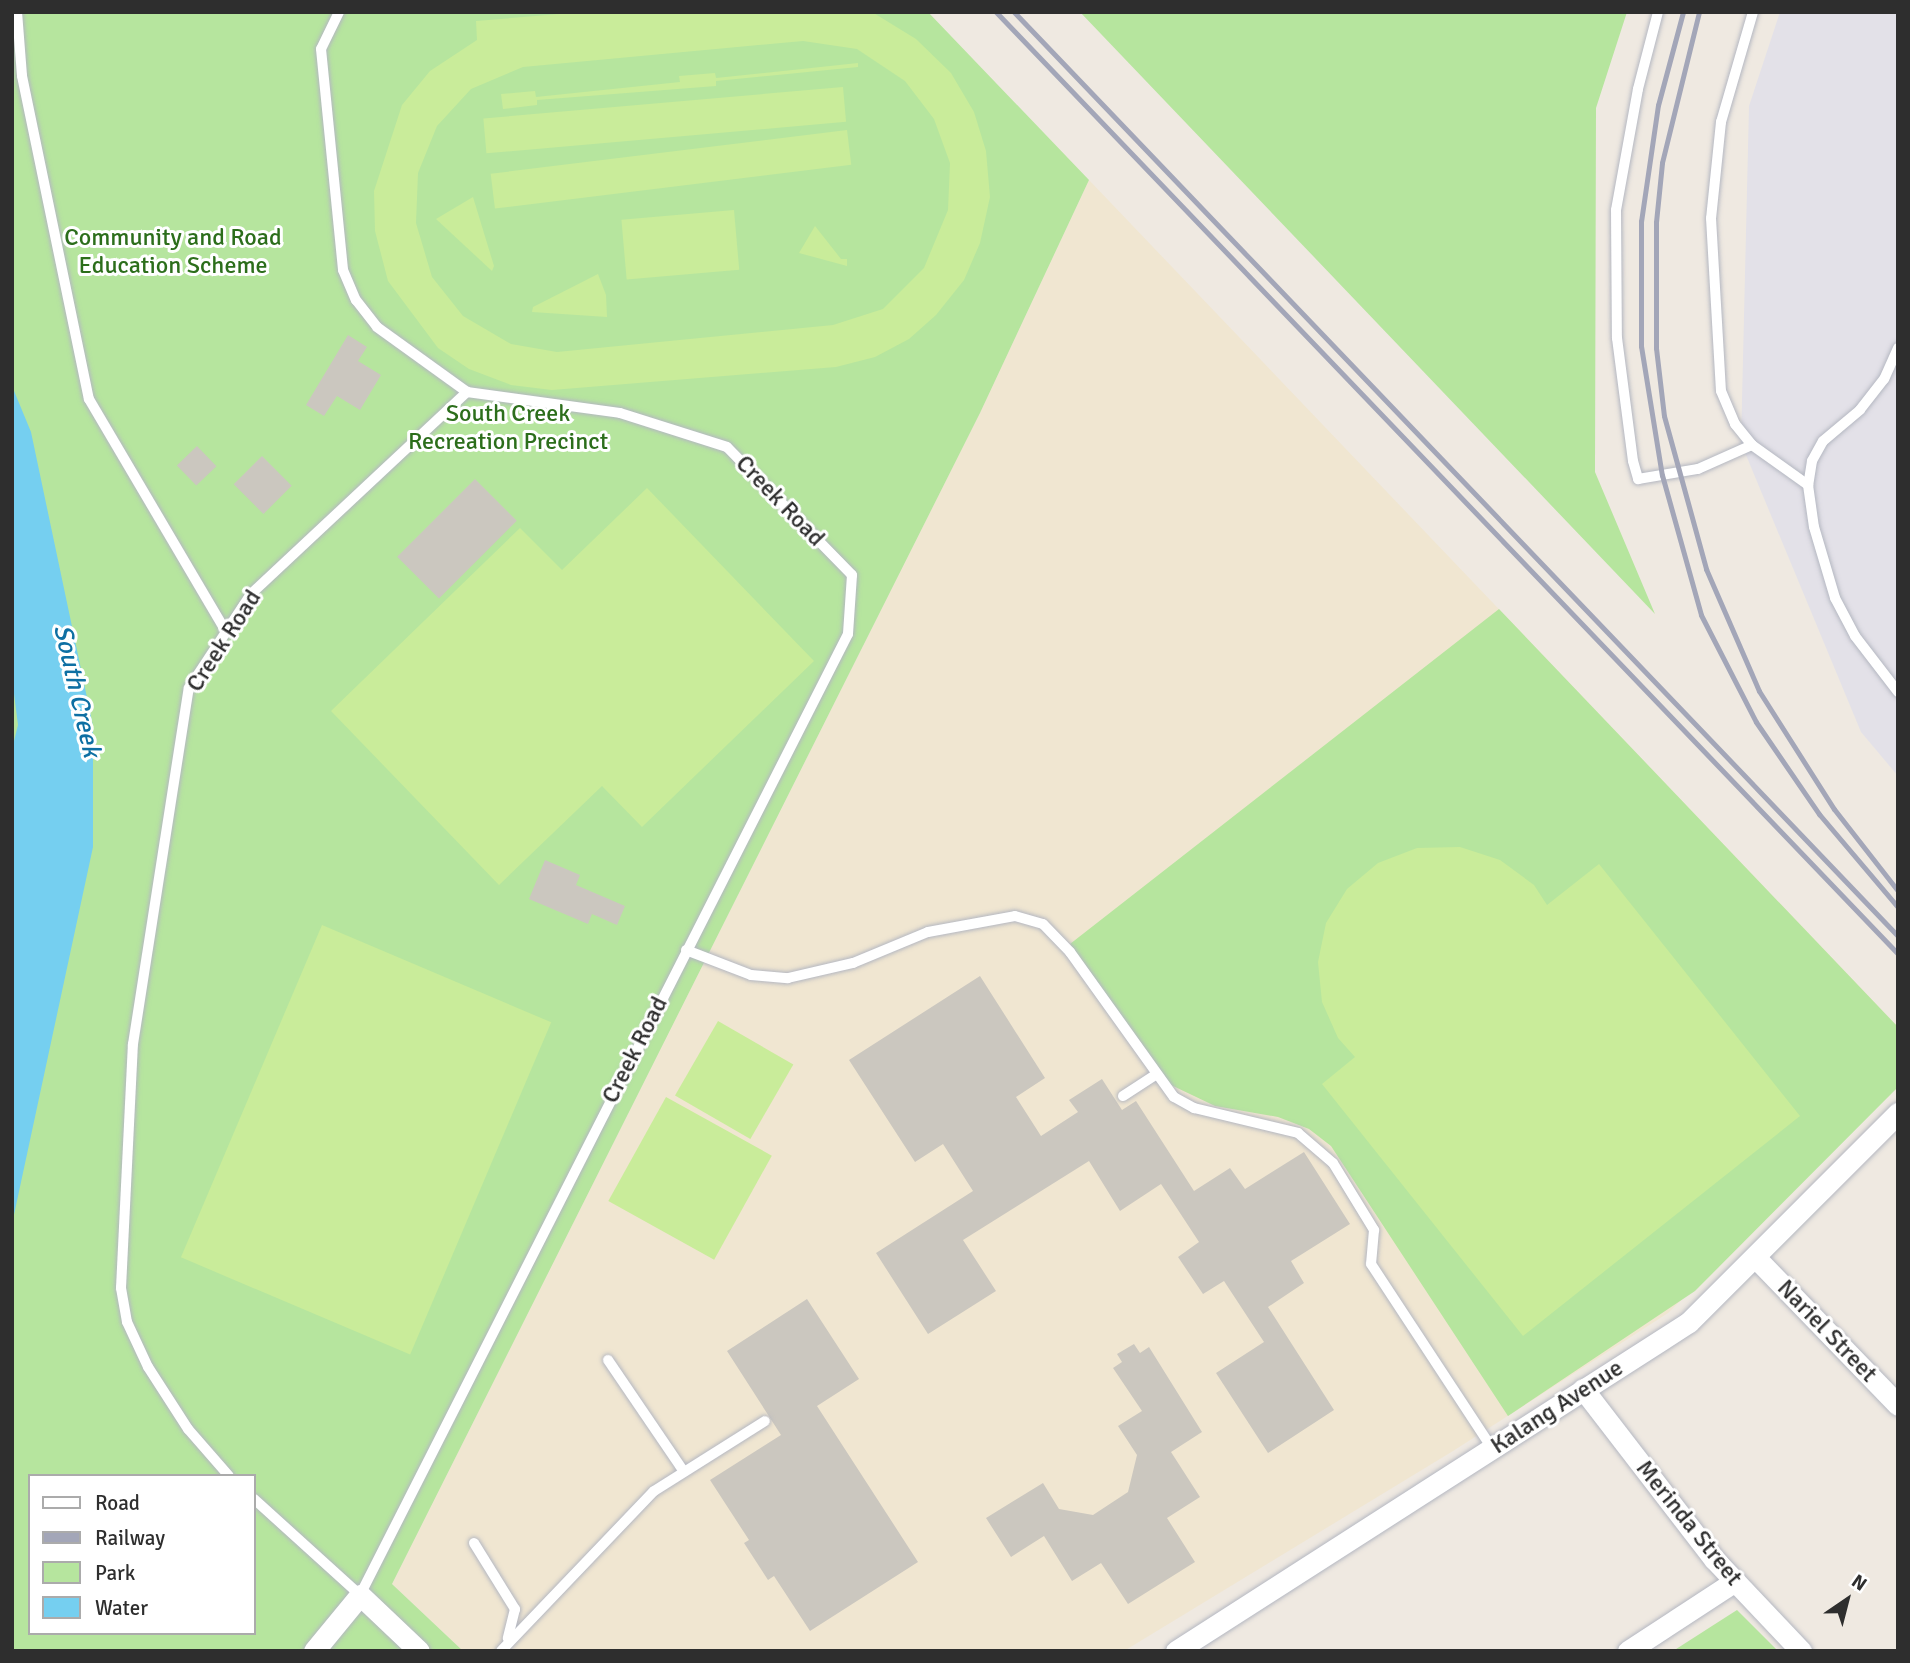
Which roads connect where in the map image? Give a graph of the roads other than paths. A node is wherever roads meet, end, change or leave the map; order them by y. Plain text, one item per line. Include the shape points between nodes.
1 (17, 12) edge
2 (340, 12) edge
3 (1658, 12) edge
4 (1753, 12) edge
5 (1898, 348) edge
6 (467, 392) junction
7 (1752, 445) junction
8 (1808, 485) junction
9 (226, 632) junction
10 (1898, 692) edge
11 (686, 950) junction
12 (1155, 1075) junction
13 (1124, 1096) dead end
14 (1898, 1113) edge
15 (1756, 1258) junction
16 (608, 1360) dead end
17 (1583, 1389) junction
18 (1898, 1405) edge
19 (765, 1420) dead end
20 (1492, 1448) junction
21 (684, 1472) junction
22 (227, 1474) edge
23 (256, 1501) edge
24 (474, 1543) dead end
25 (1735, 1581) junction
26 (360, 1595) junction
27 (502, 1650) edge
28 (314, 1651) edge
29 (419, 1651) edge
30 (1176, 1651) edge
31 (1628, 1651) edge
32 (1801, 1651) edge

1 - 9 lane via 22,76 89,399
2 - 6 lane via 321,49 343,270 356,300 377,327
3 - 7 lane via 1633,112 1616,210 1617,338 1633,461 1638,479 1698,469
4 - 7 lane via 1721,122 1711,218 1721,391 1735,424
5 - 8 lane via 1884,379 1860,410 1823,441 1812,461
6 - 9 lane, Creek Road via 250,594
6 - 11 lane, Creek Road via 620,413 727,447 852,575 848,634
7 - 8 lane
8 - 10 lane via 1814,527 1835,598 1855,636
9 - 22 lane, Creek Road via 189,688 133,1044 121,1288 127,1322 148,1367 188,1429
11 - 12 lane via 751,975 788,978 853,963 928,932 1015,916 1043,924 1070,952
11 - 26 lane, Creek Road
12 - 13 lane
12 - 20 lane via 1174,1097 1194,1108 1276,1124 1298,1133 1333,1163 1374,1230 1371,1264
14 - 15 street, Kalang Avenue
15 - 17 street, Kalang Avenue via 1689,1322
15 - 18 street, Nariel Street
16 - 21 lane
17 - 20 street, Kalang Avenue
17 - 25 street, Merinda Street
19 - 21 lane
20 - 30 street, Kalang Avenue
21 - 27 lane via 654,1491
23 - 26 lane
24 - 27 lane via 515,1609 514,1626
25 - 31 street
25 - 32 street, Merinda Street
26 - 28 street, Creek Road
26 - 29 street

